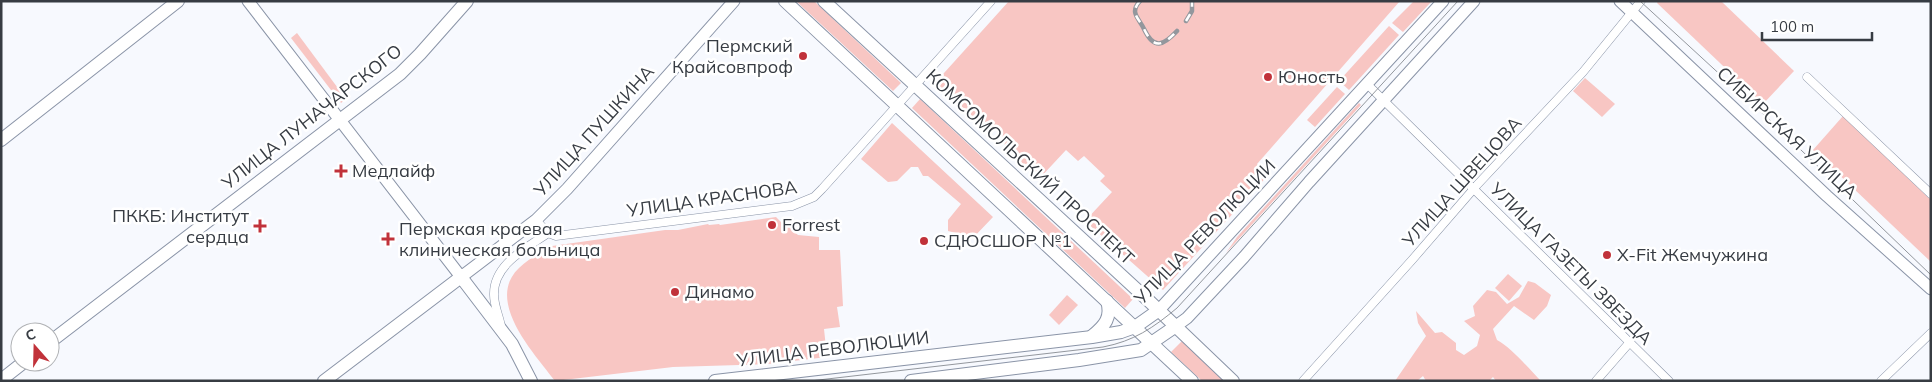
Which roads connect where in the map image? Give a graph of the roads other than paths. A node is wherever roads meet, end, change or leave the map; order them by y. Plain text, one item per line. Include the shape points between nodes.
1 (178, 1) edge
2 (248, 1) edge
3 (467, 1) edge
4 (734, 1) edge
5 (785, 1) edge
6 (824, 1) edge
7 (991, 1) edge
8 (1443, 1) edge
9 (1474, 1) edge
10 (1620, 1) edge
11 (1641, 1) edge
12 (1632, 12) junction
13 (1808, 77) dead end
14 (1367, 84) junction
15 (915, 86) junction
16 (1383, 100) junction
17 (898, 105) junction
18 (340, 120) junction
19 (1, 140) edge
20 (1474, 189) junction
21 (1931, 194) edge
22 (536, 220) junction
23 (548, 233) junction
24 (461, 277) junction
25 (1931, 289) edge
26 (1107, 301) junction
27 (1159, 310) junction
28 (1176, 326) junction
29 (1134, 327) junction
30 (503, 330) junction
31 (1931, 332) edge
32 (60, 334) edge
33 (1092, 337) junction
34 (1630, 342) junction
35 (1152, 343) junction
36 (11, 372) edge
37 (1, 380) edge
38 (324, 381) edge
39 (531, 381) edge
40 (715, 381) edge
41 (911, 381) edge
42 (1192, 381) edge
43 (1233, 381) edge
44 (1303, 381) edge
45 (1596, 381) edge
46 (1669, 381) edge
47 (1880, 381) edge

1 - 19 main road
2 - 18 main road
3 - 18 main road, УЛИЦА ЛУНАЧАРСКОГО via 406,69
4 - 22 main road, УЛИЦА ПУШКИНА
5 - 17 main road
6 - 15 main road, КОМСОМОЛЬСКИЙ ПРОСПЕКТ
7 - 15 street, УЛИЦА КРАСНОВА
8 - 14 main road, УЛИЦА РЕВОЛЮЦИИ
9 - 16 main road
10 - 12 main road, СИБИРСКАЯ УЛИЦА
11 - 12 street, УЛИЦА ШВЕЦОВА
12 - 20 street, УЛИЦА ШВЕЦОВА via 1583,72
12 - 25 main road, СИБИРСКАЯ УЛИЦА
13 - 21 street
14 - 16 street, УЛИЦА ГАЗЕТЫ ЗВЕЗДА
14 - 27 main road, УЛИЦА РЕВОЛЮЦИИ
15 - 17 street, УЛИЦА КРАСНОВА
15 - 27 main road, КОМСОМОЛЬСКИЙ ПРОСПЕКТ
16 - 20 street, УЛИЦА ГАЗЕТЫ ЗВЕЗДА
16 - 28 main road via 1244,257
17 - 23 street, УЛИЦА КРАСНОВА via 822,189 805,202 556,236
17 - 26 main road
18 - 24 main road
18 - 32 main road, УЛИЦА ЛУНАЧАРСКОГО
20 - 34 street, УЛИЦА ГАЗЕТЫ ЗВЕЗДА
20 - 44 street, УЛИЦА ШВЕЦОВА
22 - 23 street
22 - 24 main road, УЛИЦА ПУШКИНА
23 - 30 street via 520,252 499,275 494,296
24 - 30 main road
24 - 38 main road, УЛИЦА ПУШКИНА
26 - 29 main road
26 - 33 main road via 1108,320
27 - 28 main road, КОМСОМОЛЬСКИЙ ПРОСПЕКТ
27 - 29 main road, УЛИЦА РЕВОЛЮЦИИ
28 - 35 main road
28 - 43 main road, КОМСОМОЛЬСКИЙ ПРОСПЕКТ
29 - 33 main road, УЛИЦА РЕВОЛЮЦИИ
29 - 35 main road
30 - 39 main road
31 - 47 street
33 - 40 main road, УЛИЦА РЕВОЛЮЦИИ
34 - 45 street
34 - 46 street, УЛИЦА ГАЗЕТЫ ЗВЕЗДА
35 - 41 main road via 1141,350 1074,361
35 - 42 main road
36 - 37 main road

